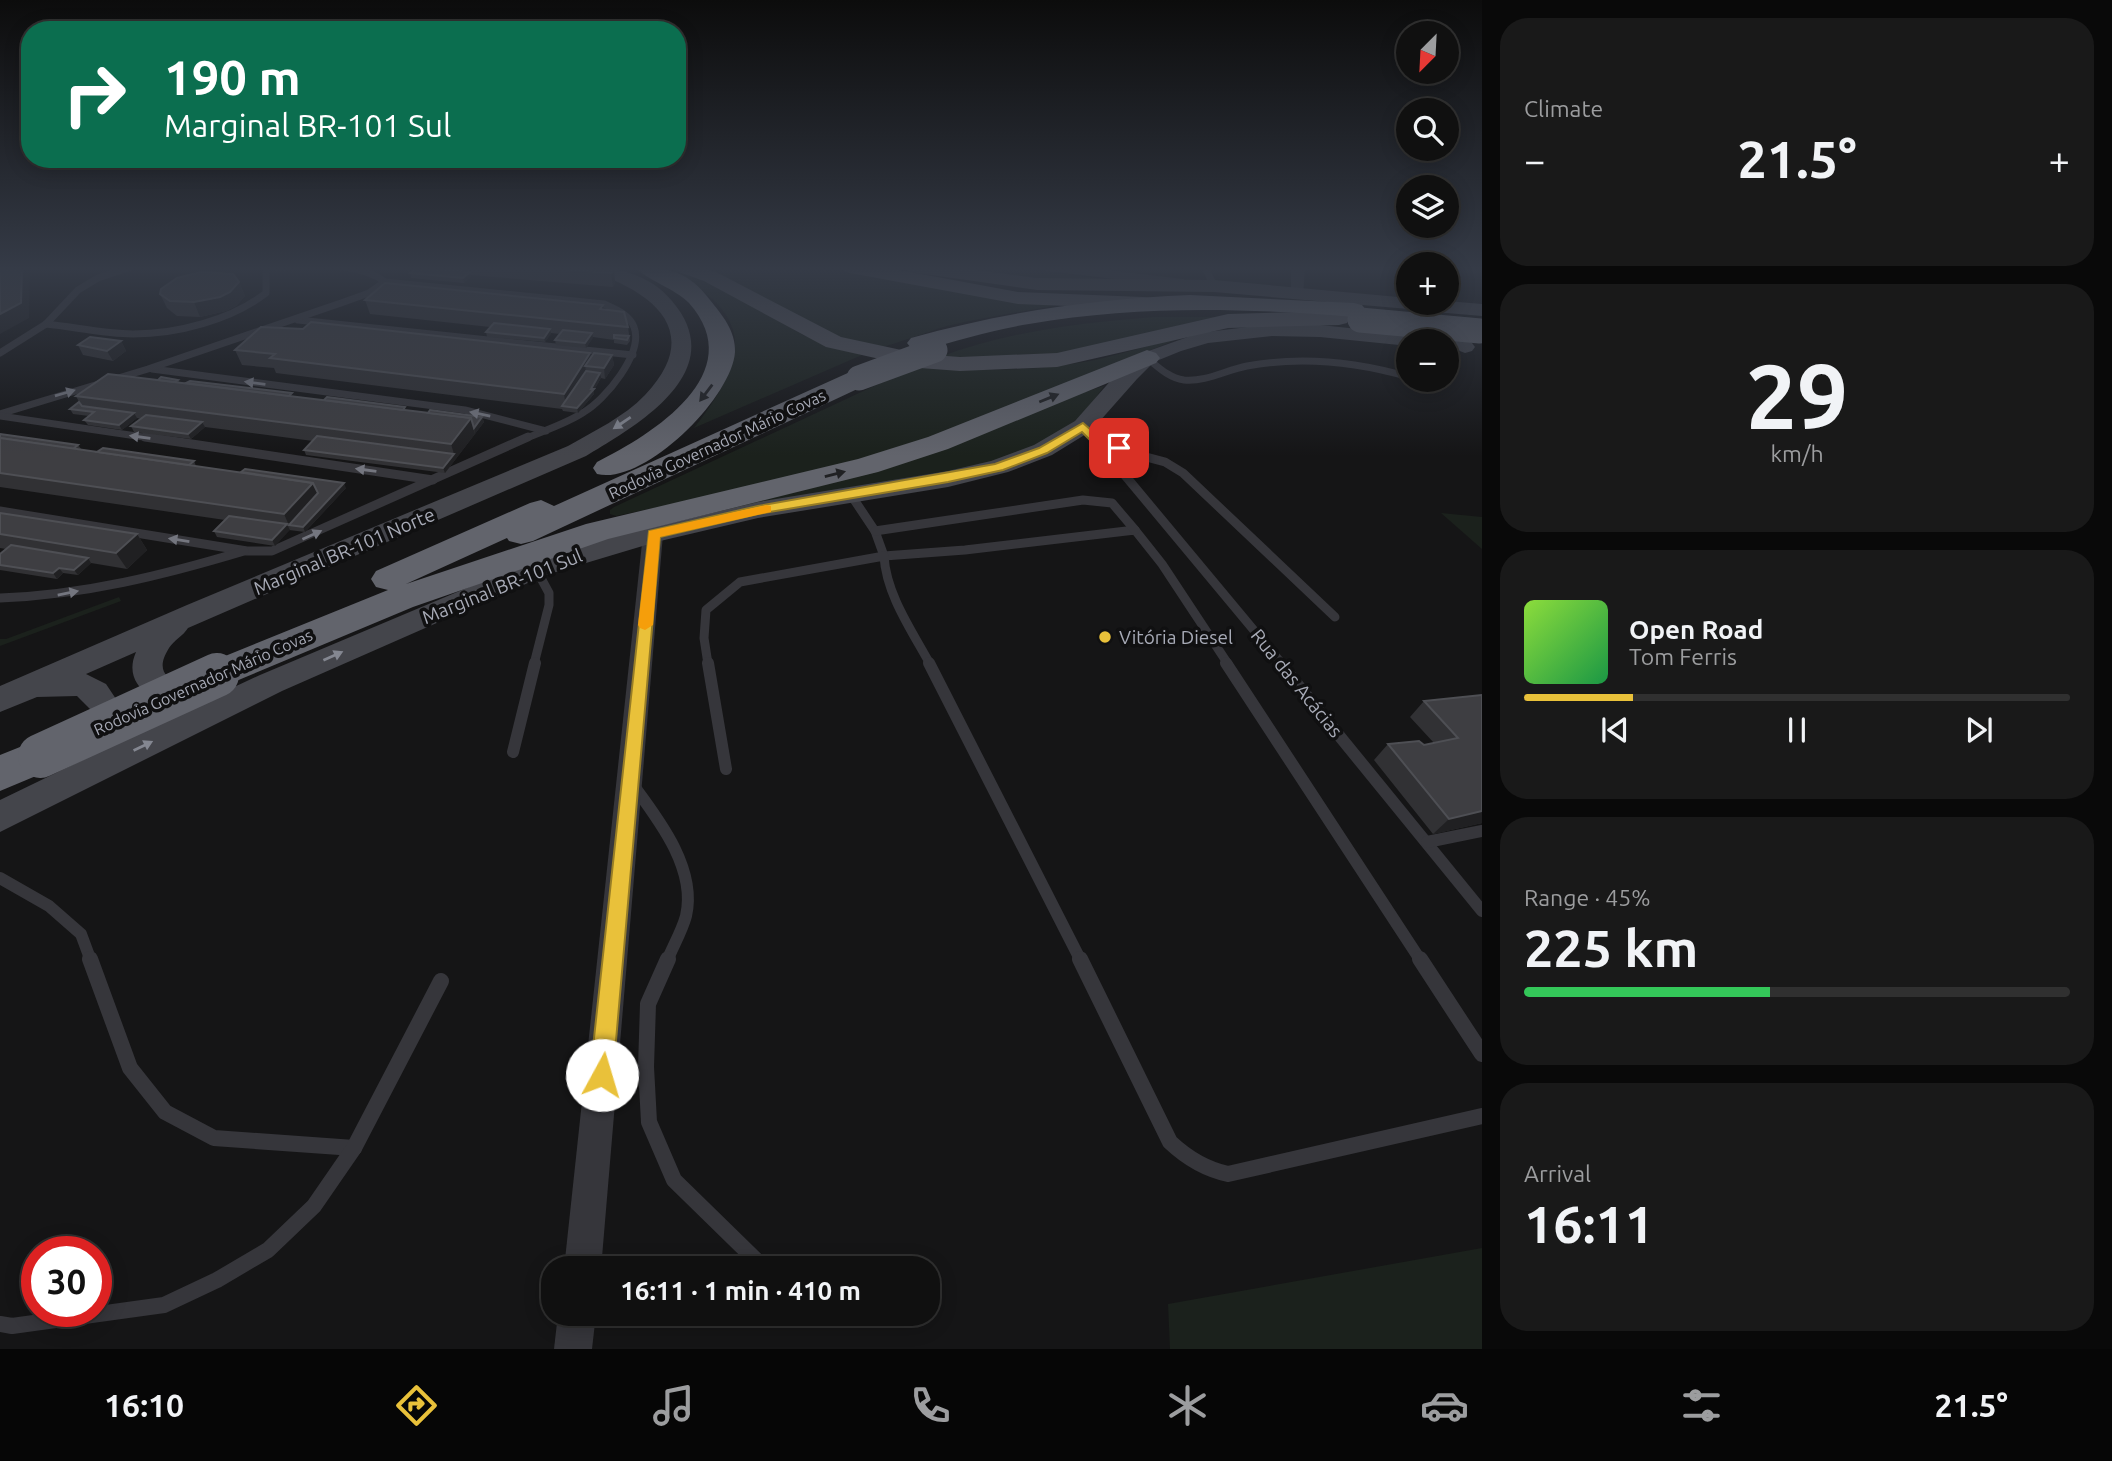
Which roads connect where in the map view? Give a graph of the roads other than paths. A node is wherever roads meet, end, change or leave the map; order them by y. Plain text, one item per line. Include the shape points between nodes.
1 (37, 330) edge
2 (98, 330) edge
3 (166, 330) edge
4 (263, 330) edge
5 (389, 330) edge
6 (635, 330) edge
7 (681, 330) edge
8 (720, 330) edge
9 (807, 330) edge
10 (965, 330) edge
11 (1016, 330) edge
12 (1181, 330) edge
13 (1297, 330) edge
14 (928, 346) junction
15 (0, 353) edge
16 (633, 355) junction
17 (1147, 358) junction
18 (148, 369) junction
19 (1396, 374) edge
20 (0, 415) edge
21 (546, 431) junction
22 (1092, 435) junction
23 (433, 480) junction
24 (850, 495) junction
25 (0, 511) edge
26 (1135, 530) junction
27 (875, 531) junction
28 (653, 534) junction
29 (247, 551) junction
30 (884, 556) junction
31 (536, 569) junction
32 (0, 598) edge
33 (197, 612) junction
34 (1335, 617) dead end
35 (272, 655) junction
36 (0, 701) edge
37 (25, 749) edge
38 (513, 752) dead end
39 (726, 768) dead end
40 (631, 783) junction
41 (5, 800) edge
42 (1482, 831) edge
43 (1427, 842) junction
44 (0, 878) edge
45 (1482, 911) edge
46 (441, 981) dead end
47 (1482, 1054) edge
48 (1482, 1116) edge
49 (355, 1148) junction
50 (583, 1256) edge
51 (752, 1256) edge
52 (0, 1324) edge
53 (576, 1326) edge
54 (573, 1349) edge

1 - 15 lane
2 - 3 lane via 134,334
4 - 18 lane
5 - 16 lane
6 - 16 lane
7 -> 33 main road, Marginal BR-101 Norte via 682,354 673,378 651,402 577,451
8 -> 35 highway via 723,343 717,377 660,440 622,462 466,531
9 - 12 main road via 834,342 960,365 1084,356
10 - 14 highway, Rodovia Governador Mário Covas
11 - 14 highway, Rodovia Governador Mário Covas
13 - 17 main road, Marginal BR-101 Sul via 1206,337
14 - 35 highway, Rodovia Governador Mário Covas, bridge via 853,374
16 - 21 lane via 603,397 585,412
17 - 19 lane via 1168,375 1186,381 1250,366 1290,363 1357,364
17 - 22 main road, Marginal BR-101 Sul via 1129,374
35 -> 17 highway via 400,599 598,531 867,466 938,443
20 -> 18 lane
21 -> 18 lane via 464,410
23 -> 20 lane
21 - 23 lane
22 - 24 main road, Marginal BR-101 Sul via 999,467
22 - 34 lane via 1183,473
22 - 43 lane, Rua das Acácias
29 -> 23 lane via 272,551
24 - 27 lane
24 - 28 main road, Marginal BR-101 Sul
29 -> 25 lane
26 - 27 lane via 1112,503 1083,500
26 - 30 lane
26 - 47 lane via 1162,564
27 - 30 lane
28 - 31 main road, Marginal BR-101 Sul
28 - 40 street
32 -> 29 lane via 53,596
30 - 39 lane via 748,579 706,610 704,638
30 - 48 lane via 890,587 1159,1122 1185,1157 1204,1169 1228,1174
35 -> 31 main road, Marginal BR-101 Sul
31 - 38 lane via 549,593 549,605
33 - 35 main road via 154,644 146,666 153,685 172,698 202,702 237,697
33 - 36 main road, Marginal BR-101 Norte
35 - 37 highway, Rodovia Governador Mário Covas, bridge via 214,667
41 -> 35 main road, Marginal BR-101 Sul
36 - 41 main road via 75,682 98,692 108,711 103,736 81,764
37 - 41 highway, Rodovia Governador Mário Covas
40 - 50 street
40 - 51 lane via 655,814 688,886 686,916 648,1004 649,1122 674,1180
42 - 43 lane
43 - 45 lane, Rua das Acácias
44 - 49 lane via 49,905 81,934 130,1068 165,1112 214,1138
46 - 49 lane
49 - 52 lane via 304,1215 268,1250 217,1280 164,1305
53 - 54 street

